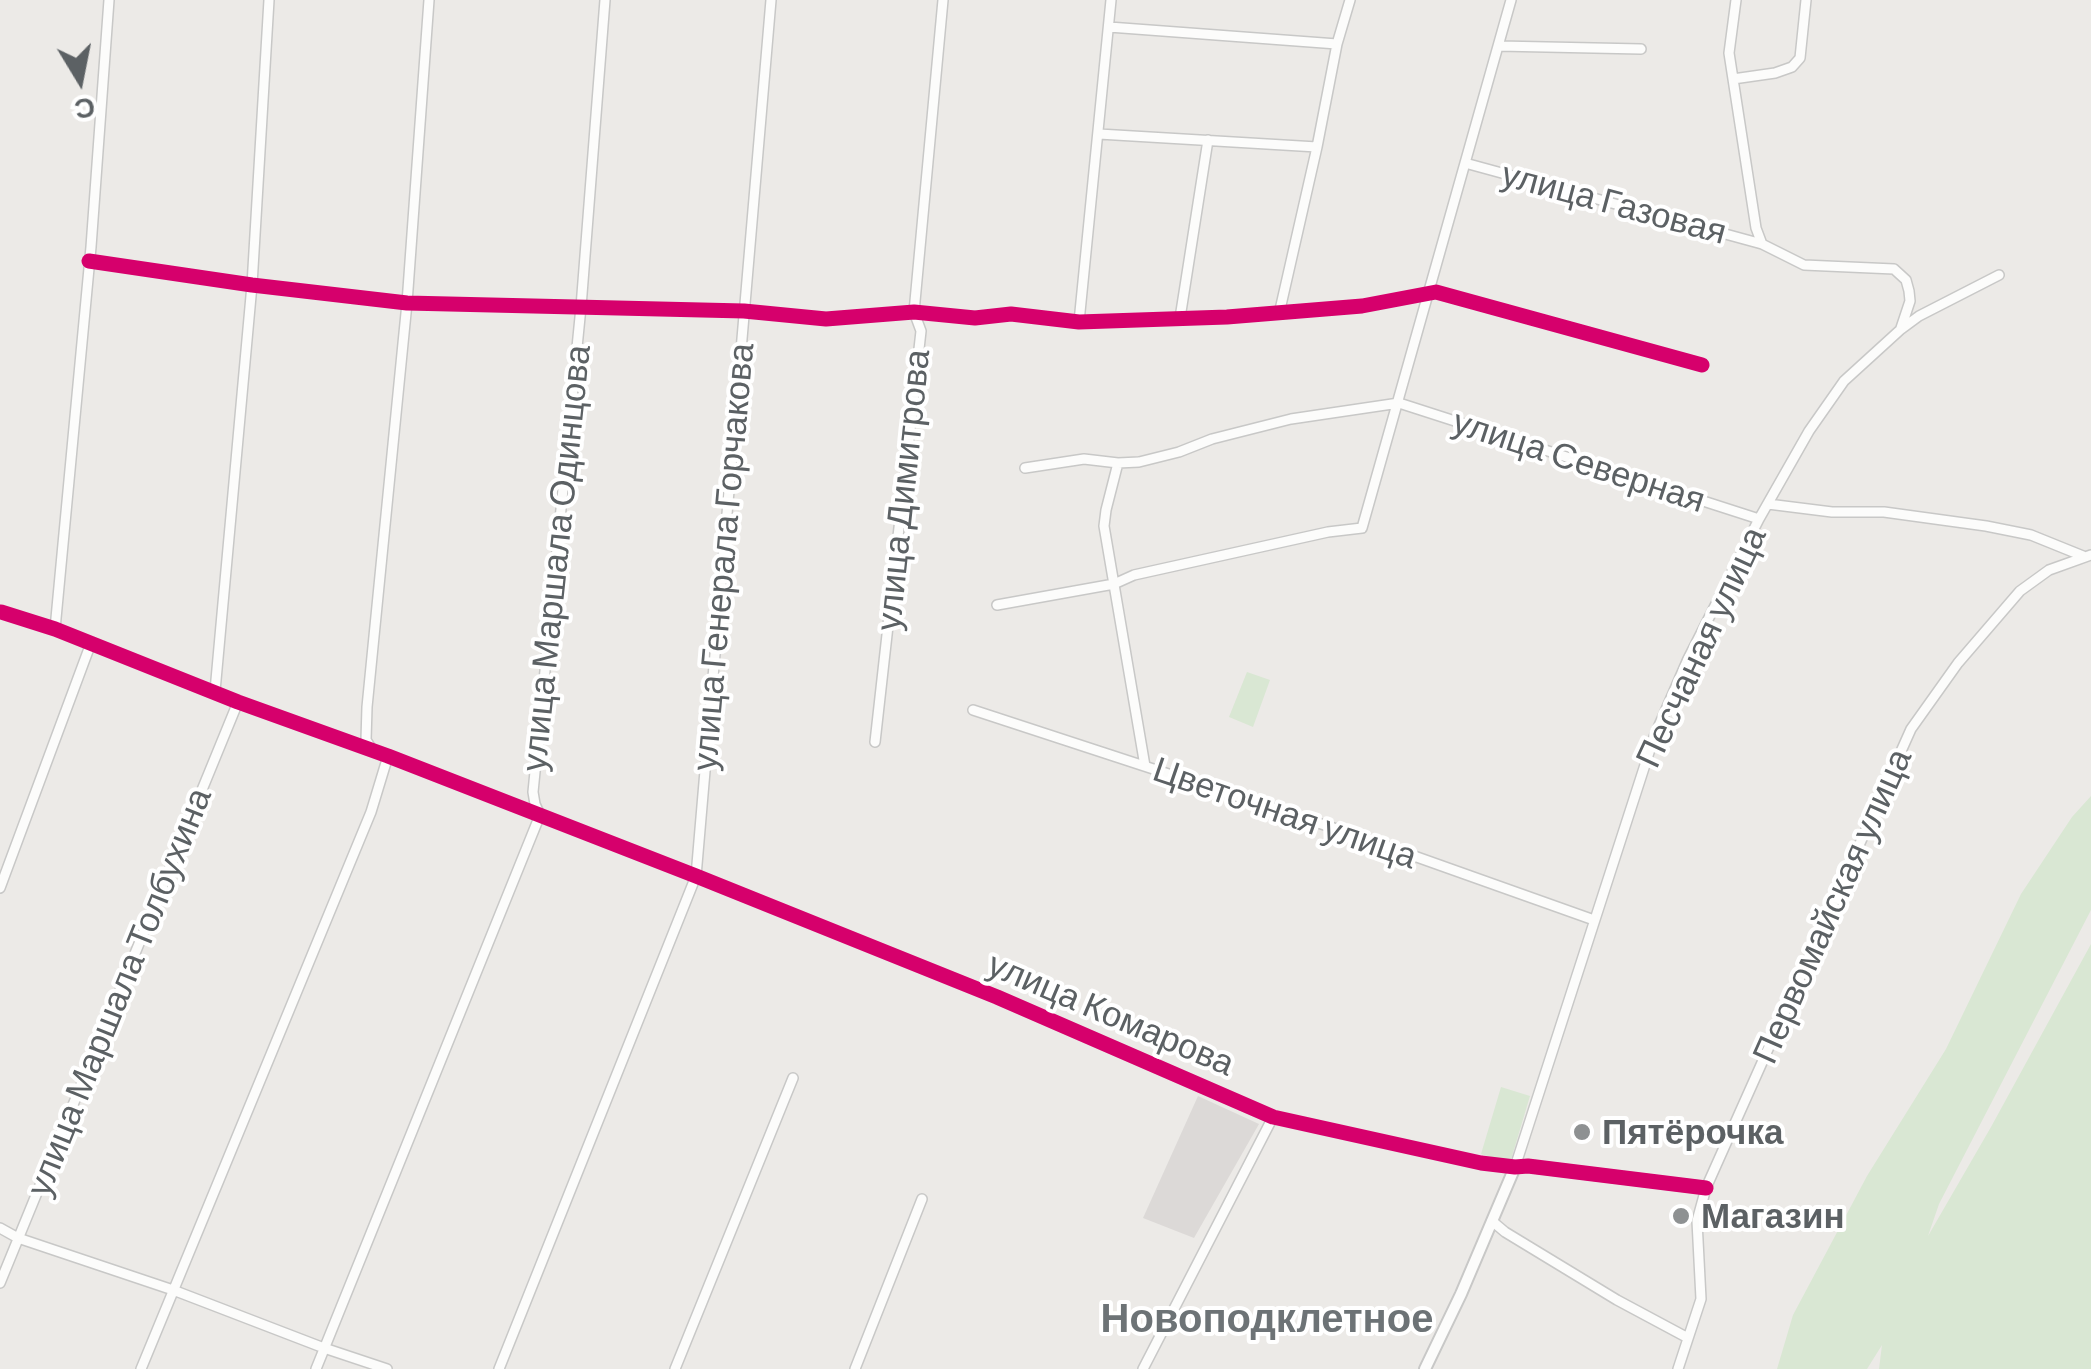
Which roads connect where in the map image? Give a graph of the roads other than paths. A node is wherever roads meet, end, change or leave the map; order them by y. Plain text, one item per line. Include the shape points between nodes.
1 (109, 0) edge
2 (269, 0) edge
3 (430, 0) edge
4 (605, 0) edge
5 (771, 0) edge
6 (943, 0) edge
7 (1111, 0) edge
8 (1350, 0) edge
9 (1511, 0) edge
10 (1736, 0) edge
11 (1806, 0) edge
12 (1108, 27) junction
13 (1337, 44) junction
14 (1499, 46) junction
15 (1641, 49) dead end
16 (1732, 79) junction
17 (1099, 134) junction
18 (1208, 140) junction
19 (1317, 148) junction
20 (1464, 163) junction
21 (1762, 244) junction
22 (89, 262) junction
23 (1999, 275) dead end
24 (252, 285) junction
25 (1428, 294) junction
26 (406, 304) junction
27 (581, 306) junction
28 (744, 311) junction
29 (914, 312) junction
30 (1279, 314) junction
31 (1180, 318) junction
32 (1079, 322) junction
33 (1900, 330) junction
34 (1702, 365) dead end
35 (1399, 404) junction
36 (1118, 463) junction
37 (1024, 468) dead end
38 (1768, 504) junction
39 (1759, 518) junction
40 (2087, 556) edge
41 (1114, 584) junction
42 (997, 605) dead end
43 (1, 612) edge
44 (55, 629) junction
45 (91, 644) junction
46 (215, 691) junction
47 (238, 702) junction
48 (973, 710) dead end
49 (875, 742) dead end
50 (371, 750) junction
51 (388, 756) junction
52 (1145, 766) junction
53 (540, 815) junction
54 (696, 876) junction
55 (0, 888) edge
56 (1594, 920) junction
57 (793, 1078) dead end
58 (1274, 1117) junction
59 (1515, 1167) junction
60 (1706, 1188) junction
61 (922, 1199) dead end
62 (1492, 1222) junction
63 (0, 1228) edge
64 (18, 1238) junction
65 (0, 1283) edge
66 (173, 1290) junction
67 (1688, 1338) junction
68 (324, 1348) junction
69 (141, 1369) edge
70 (316, 1369) edge
71 (388, 1369) edge
72 (499, 1369) edge
73 (675, 1369) edge
74 (855, 1369) edge
75 (1142, 1369) edge
76 (1425, 1369) edge
77 (1678, 1369) edge

1 - 22 street
2 - 24 street
3 - 26 street
4 - 27 street, улица Маршала Одинцова
5 - 28 street, улица Генерала Горчакова
6 - 29 street, улица Димитрова
7 - 12 street
8 - 13 street
9 - 14 street
10 - 16 street
11 - 16 street via 1800,58 1792,67
12 - 13 street
12 - 17 street
13 - 19 street
14 - 15 street
14 - 20 street
16 - 21 street
17 - 18 street
17 - 32 street
18 - 19 street
18 - 31 street
19 - 30 street
20 - 21 street, улица Газовая
20 - 25 street
21 - 33 street, улица Газовая via 1804,265 1894,269 1910,291
22 - 24 street
22 - 44 street
23 - 33 street, Песчаная улица
24 - 26 street
24 - 46 street
25 - 30 street
25 - 34 street
25 - 35 street
26 - 27 street
26 - 50 street via 367,707
27 - 28 street
27 - 53 street, улица Маршала Одинцова via 533,792
28 - 29 street via 826,319
28 - 54 street, улица Генерала Горчакова
29 - 32 street
29 - 49 street, улица Димитрова via 921,331
30 - 31 street
31 - 32 street
33 - 38 street, Песчаная улица via 1844,381
35 - 36 street via 1291,419
35 - 39 street, улица Северная
35 - 41 street via 1362,528
36 - 37 street via 1084,459
36 - 41 street via 1104,518
38 - 39 street, Песчаная улица
38 - 40 street, Первомайская улица via 1986,526 2032,534
39 - 56 street, Песчаная улица via 1654,737
40 - 60 street, Первомайская улица via 2049,570 2020,591 1911,729
41 - 42 street
41 - 52 street
43 - 44 street, улица Комарова
44 - 45 street, улица Комарова
45 - 46 street, улица Комарова
45 - 55 street
46 - 47 street, улица Комарова
47 - 50 street, улица Комарова
47 - 64 street, улица Маршала Толбухина
48 - 52 street, Цветочная улица
50 - 51 street, улица Комарова
51 - 53 street, улица Комарова
51 - 66 street via 371,812
52 - 56 street, Цветочная улица
53 - 54 street, улица Комарова
53 - 68 street
54 - 58 street, улица Комарова
54 - 72 street
56 - 59 street, Песчаная улица
57 - 73 street
58 - 59 street, улица Комарова
58 - 75 street
59 - 60 street
59 - 62 street
60 - 67 street, Первомайская улица via 1697,1221 1701,1298
61 - 74 street
62 - 67 street
62 - 76 street
63 - 64 street
64 - 65 street, улица Маршала Толбухина
64 - 66 street
66 - 68 street
66 - 69 street
67 - 77 street, Первомайская улица
68 - 70 street
68 - 71 street

